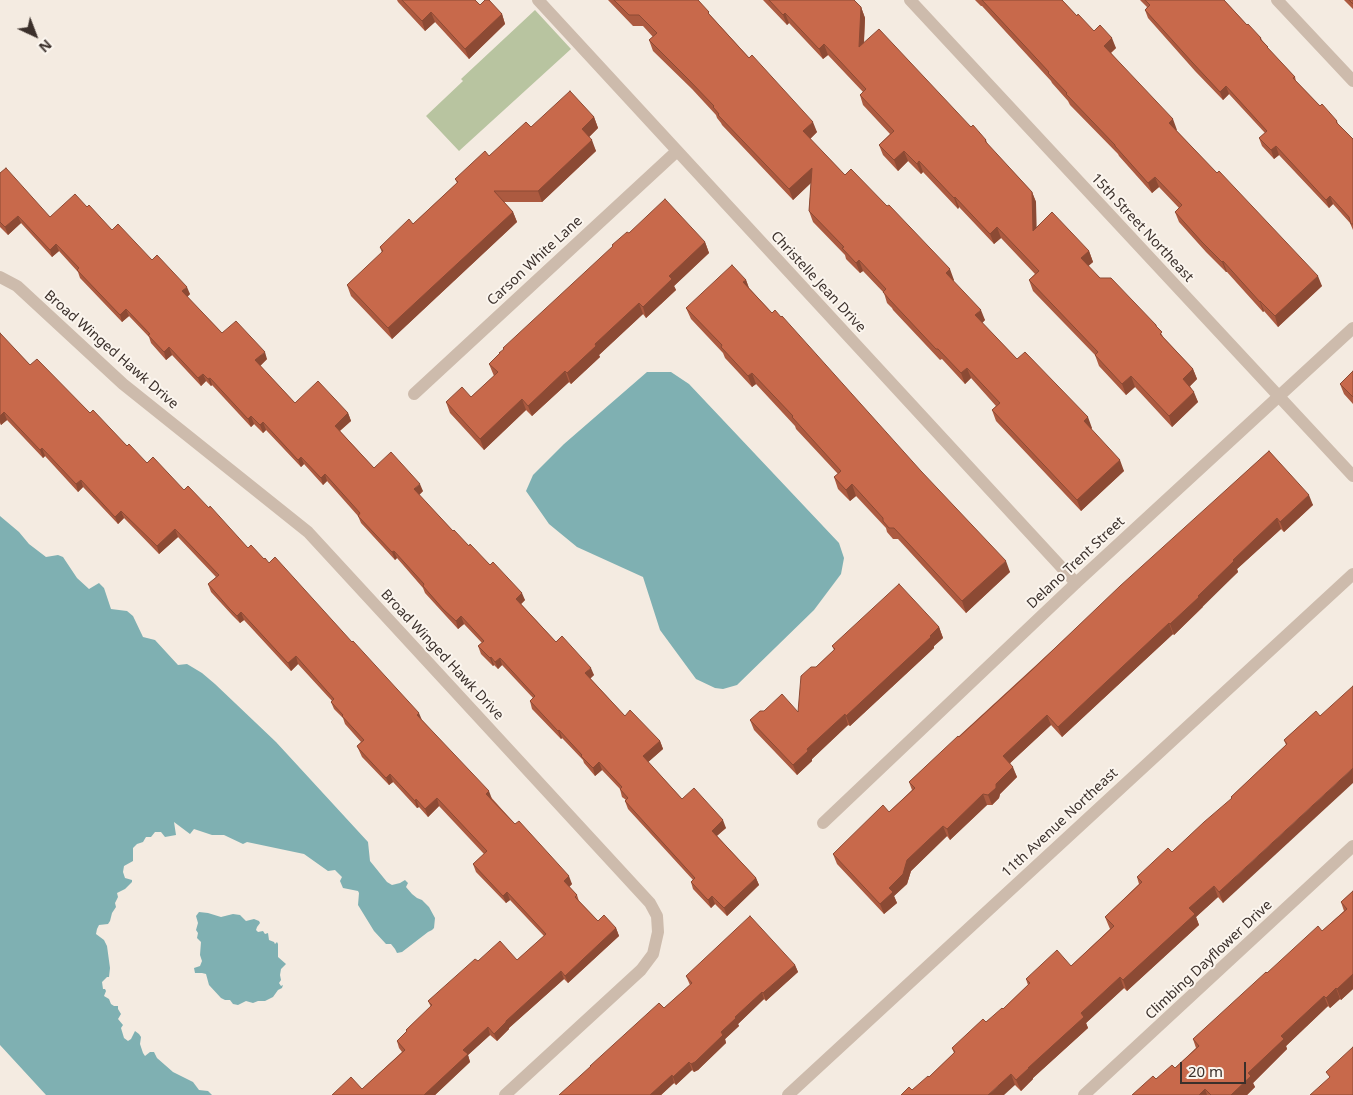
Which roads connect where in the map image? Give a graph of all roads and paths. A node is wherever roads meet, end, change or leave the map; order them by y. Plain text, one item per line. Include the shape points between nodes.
1 (538, 0) edge
2 (910, 0) edge
3 (1277, 0) edge
4 (1353, 82) edge
5 (677, 151) junction
6 (0, 276) edge
7 (1353, 328) edge
8 (414, 394) dead end
9 (1279, 397) junction
10 (1353, 476) edge
11 (1353, 574) edge
12 (1076, 583) junction
13 (823, 823) dead end
14 (1353, 846) edge
15 (505, 1095) edge
16 (788, 1095) edge
17 (1084, 1095) edge

1 - 5 street, Christelle Jean Drive
2 - 9 street, 15th Street Northeast
3 - 4 street
5 - 8 street, Carson White Lane
5 - 12 street, Christelle Jean Drive
6 - 15 street, Broad Winged Hawk Drive via 17,286 122,384 308,532 650,902 657,916 658,932 652,954 641,970
7 - 9 street, Delano Trent Street
9 - 10 street, 15th Street Northeast
9 - 12 street, Delano Trent Street
11 - 16 street, 11th Avenue Northeast
12 - 13 street, Delano Trent Street
14 - 17 street, Climbing Dayflower Drive

